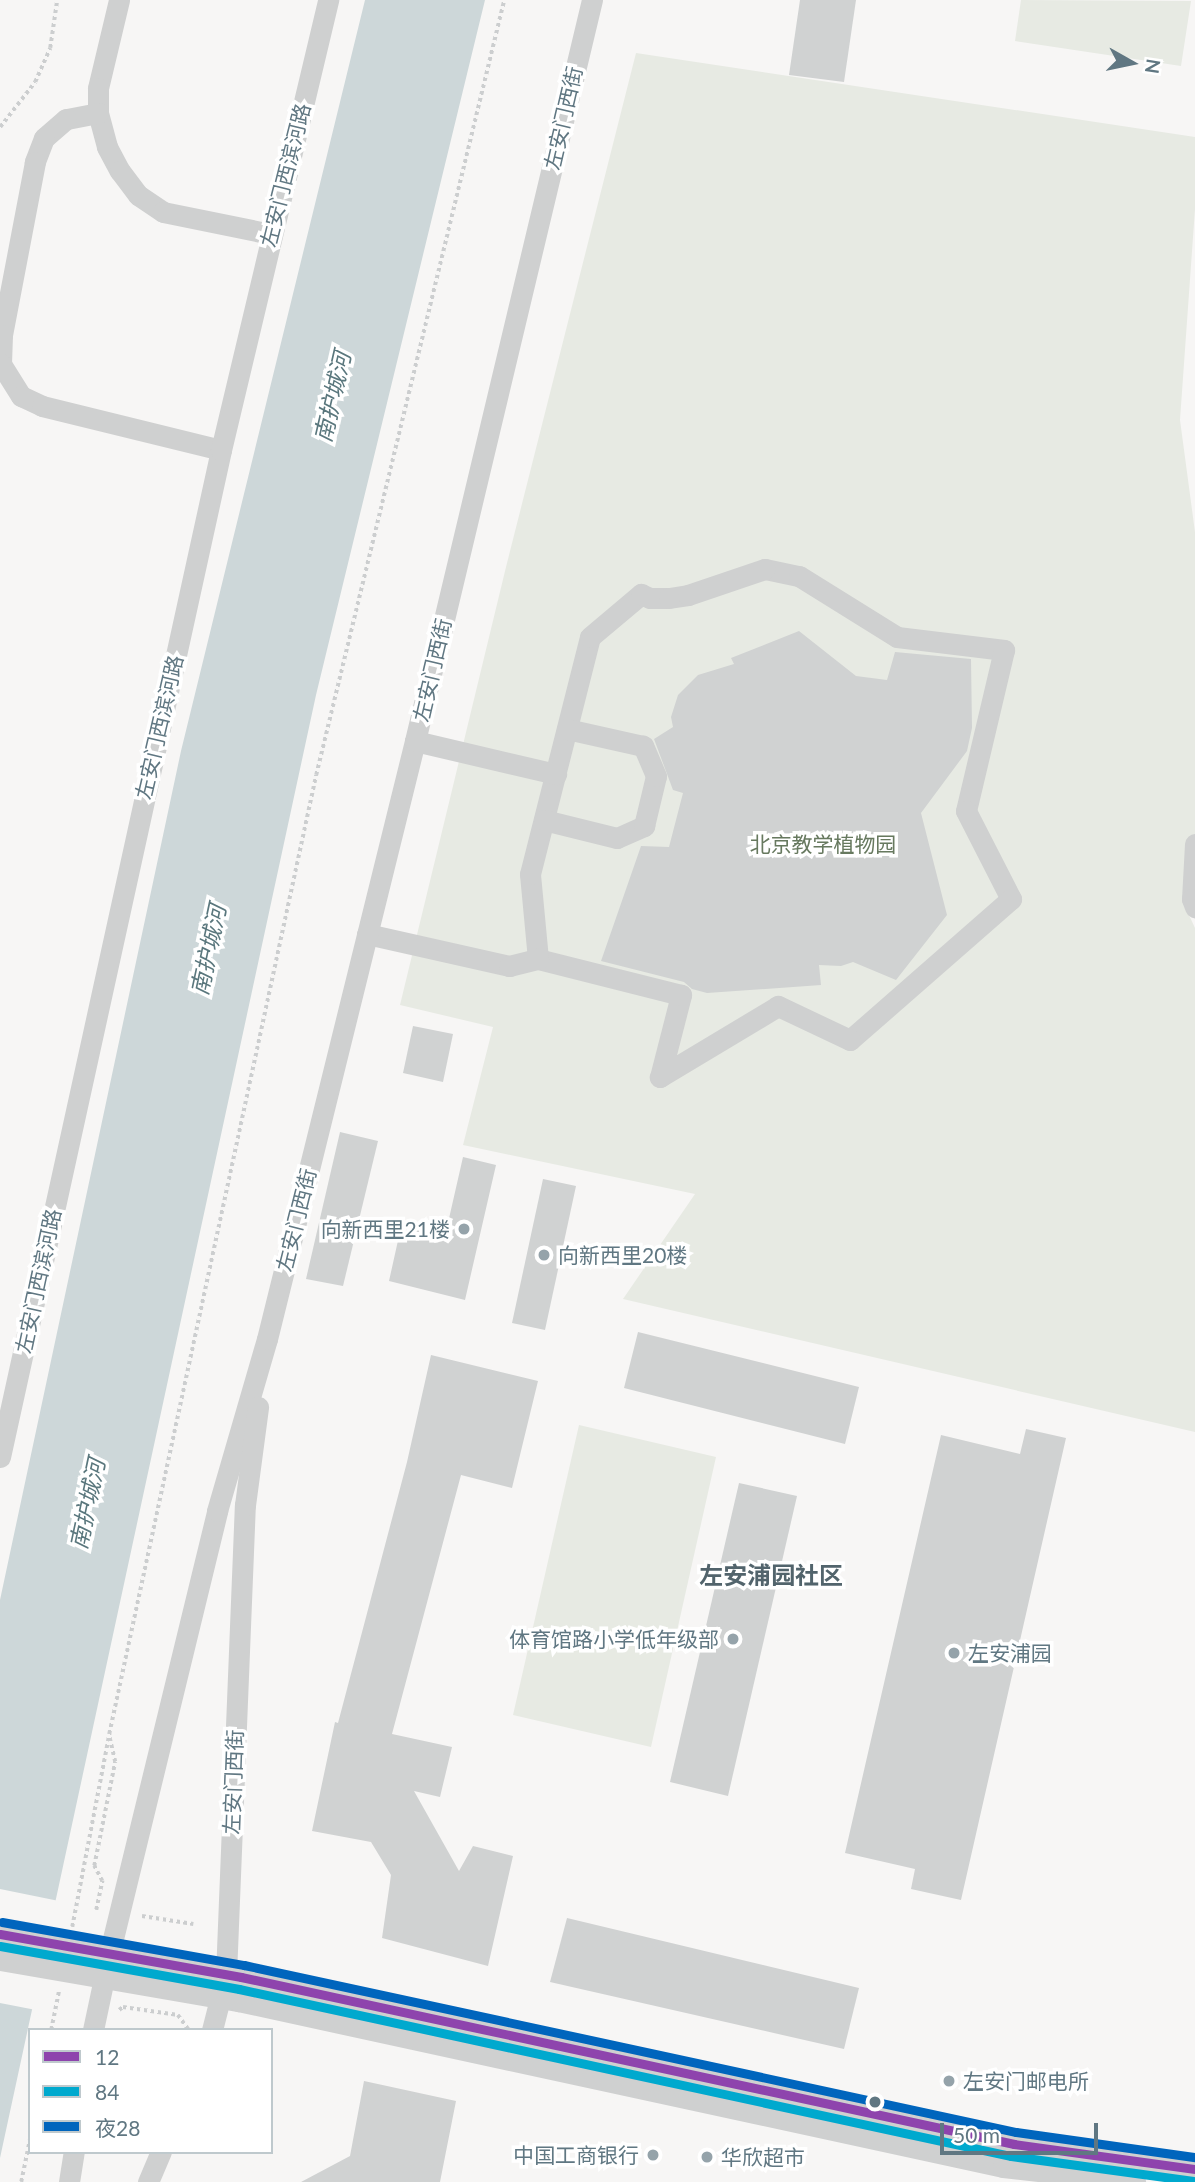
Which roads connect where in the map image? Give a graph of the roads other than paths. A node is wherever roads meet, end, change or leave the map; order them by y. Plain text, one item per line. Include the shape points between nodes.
1 (119, 0) edge
2 (328, 0) edge
3 (592, 0) edge
4 (98, 113) junction
5 (271, 234) junction
6 (221, 450) junction
7 (567, 729) junction
8 (415, 741) junction
9 (556, 774) junction
10 (544, 820) junction
11 (1195, 844) edge
12 (1195, 907) edge
13 (367, 934) junction
14 (538, 959) junction
15 (267, 1339) junction
16 (0, 1457) edge
17 (0, 1934) edge
18 (108, 1955) junction
19 (0, 1960) edge
20 (226, 1975) junction
21 (104, 1980) junction
22 (222, 1999) junction
23 (93, 2028) edge
24 (213, 2028) edge
25 (74, 2154) edge
26 (160, 2154) edge
27 (1195, 2169) edge
28 (69, 2182) edge
29 (148, 2182) edge
30 (1135, 2182) edge

1 - 4 street via 98,88
2 - 5 street, 左安门西滨河路
3 - 8 street, 左安门西街
4 - 5 street via 107,147 138,195 163,212
4 - 6 street via 66,120 44,138 35,162 2,335 1,364 21,396 43,406
5 - 6 street, 左安门西滨河路
6 - 16 street, 左安门西滨河路
7 - 9 street
7 - 10 street via 643,746 656,776 644,826 617,838
7 - 14 street via 590,637 641,594 650,598 678,596 765,569 799,576 897,637 1004,650 966,811 1011,899 850,1040 778,1006 660,1077 681,995
8 - 9 street
8 - 13 street, 左安门西街
9 - 10 street
10 - 14 street via 530,873
11 - 12 street
13 - 14 street via 509,966
13 - 15 street, 左安门西街
15 - 18 street, 左安门西街 via 217,1511
15 - 20 street, 左安门西街 via 245,1505
17 - 18 street via 72,1942
18 - 20 street
18 - 21 street, 左安门西街
19 - 21 street via 64,1982
20 - 22 street, 左安门西街
20 - 27 street via 1014,2144
21 - 22 street
21 - 23 street, 左安门西街
22 - 24 street, 左安门西街
22 - 30 street via 1003,2167
25 - 28 street
26 - 29 street

